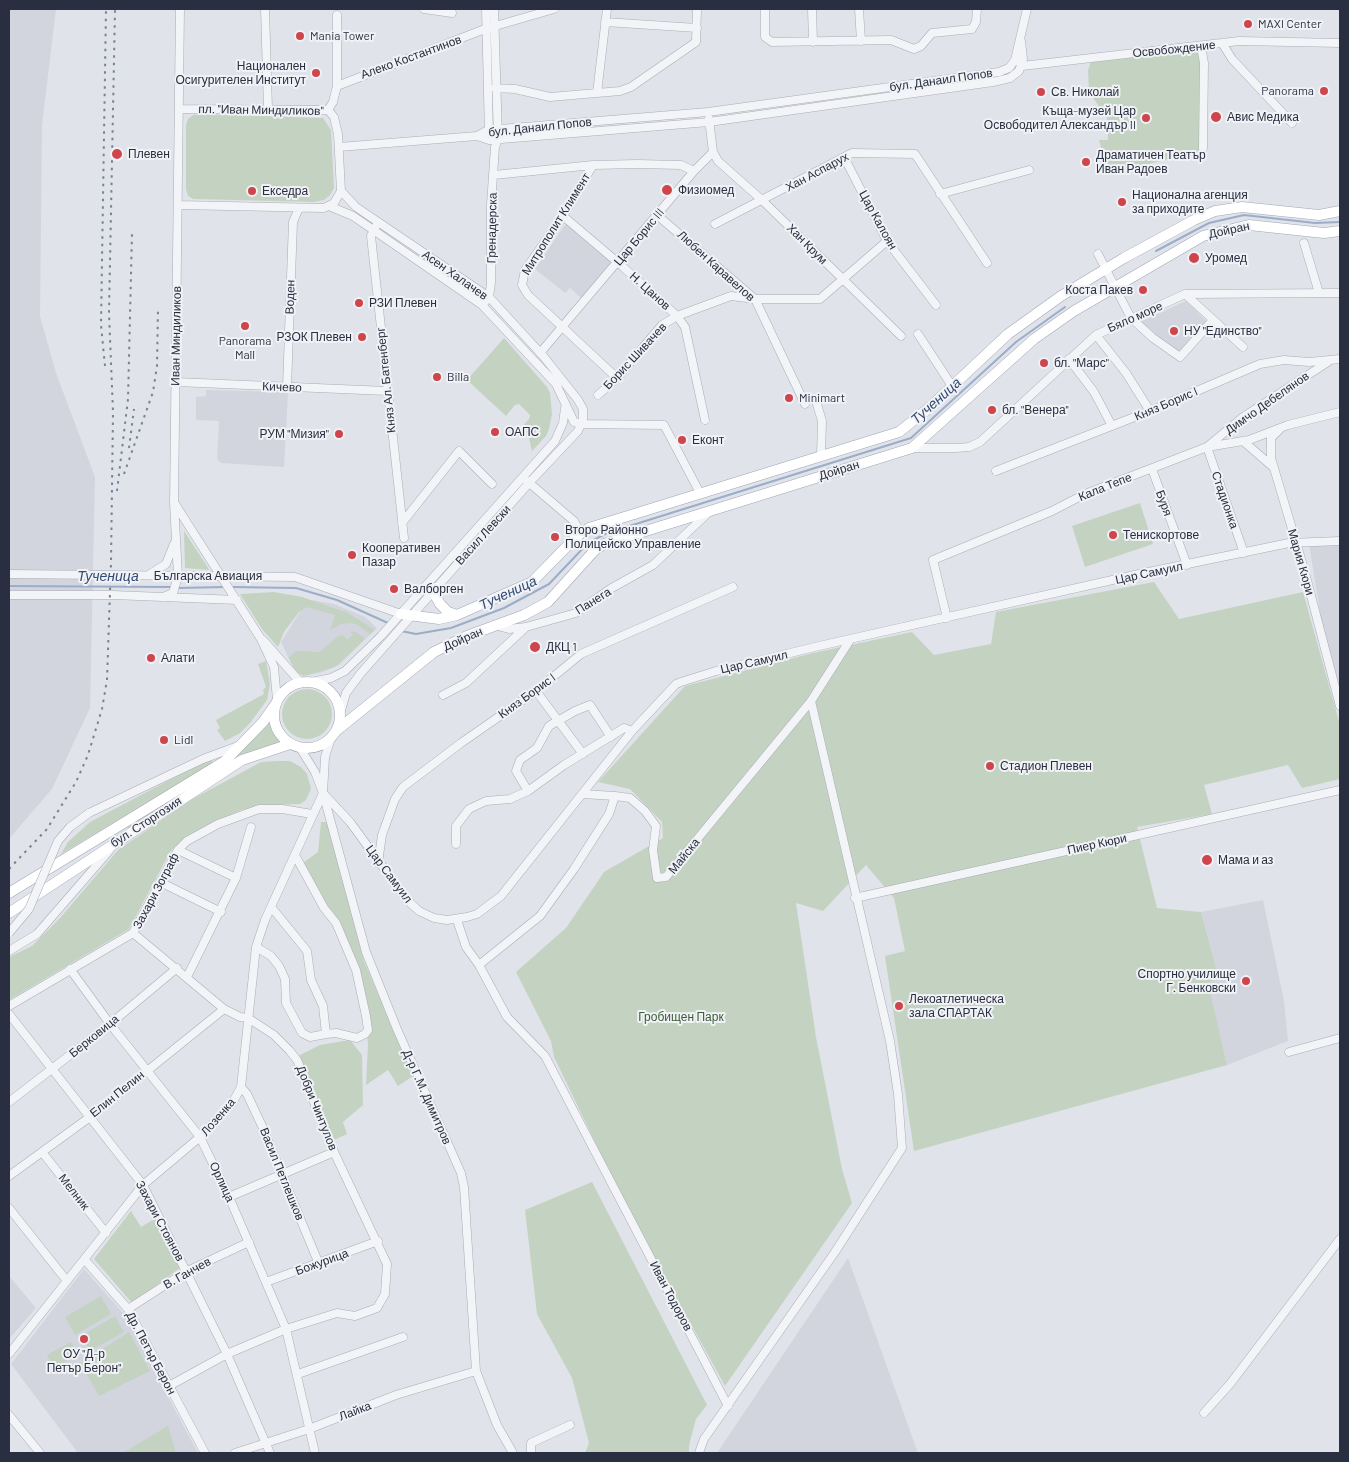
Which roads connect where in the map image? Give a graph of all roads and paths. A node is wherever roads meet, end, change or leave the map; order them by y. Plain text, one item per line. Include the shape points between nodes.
1 (180, 9) edge
2 (265, 9) edge
3 (424, 9) edge
4 (486, 9) edge
5 (494, 9) edge
6 (554, 9) edge
7 (607, 9) edge
8 (697, 9) edge
9 (765, 9) edge
10 (812, 9) edge
11 (860, 9) edge
12 (977, 9) edge
13 (1027, 9) edge
14 (452, 13) dead end
15 (337, 15) dead end
16 (605, 22) junction
17 (494, 26) junction
18 (697, 28) junction
19 (485, 29) junction
20 (861, 41) junction
21 (1021, 41) junction
22 (813, 42) junction
23 (1340, 43) edge
24 (1222, 44) junction
25 (1201, 46) junction
26 (1017, 54) junction
27 (1022, 66) junction
28 (337, 86) junction
29 (495, 88) junction
30 (597, 93) junction
31 (179, 109) junction
32 (268, 109) junction
33 (328, 110) junction
34 (708, 112) junction
35 (709, 122) junction
36 (1292, 123) dead end
37 (488, 130) junction
38 (498, 130) junction
39 (477, 136) junction
40 (498, 139) junction
41 (489, 140) junction
42 (339, 147) junction
43 (494, 147) junction
44 (1203, 148) dead end
45 (712, 152) junction
46 (844, 157) junction
47 (593, 165) junction
48 (1029, 170) dead end
49 (694, 171) junction
50 (494, 175) junction
51 (341, 191) junction
52 (940, 194) junction
53 (763, 201) junction
54 (178, 205) junction
55 (329, 206) junction
56 (299, 208) junction
57 (1340, 211) edge
58 (657, 215) junction
59 (563, 216) junction
60 (715, 224) dead end
61 (376, 226) junction
62 (1340, 231) edge
63 (887, 241) junction
64 (1304, 243) dead end
65 (1098, 254) dead end
66 (618, 262) junction
67 (987, 263) dead end
68 (1106, 269) junction
69 (842, 278) junction
70 (1116, 288) junction
71 (1319, 293) junction
72 (1340, 293) edge
73 (1185, 294) junction
74 (489, 297) junction
75 (755, 299) junction
76 (482, 305) junction
77 (936, 305) dead end
78 (677, 316) junction
79 (1131, 318) junction
80 (1213, 320) junction
81 (562, 326) junction
82 (918, 334) dead end
83 (1096, 335) junction
84 (901, 336) dead end
85 (1243, 347) dead end
86 (540, 353) junction
87 (1069, 359) junction
88 (1340, 359) edge
89 (1329, 360) junction
90 (616, 378) junction
91 (176, 382) junction
92 (952, 386) junction
93 (287, 387) junction
94 (387, 391) junction
95 (598, 395) dead end
96 (564, 399) junction
97 (816, 401) dead end
98 (805, 404) dead end
99 (1150, 411) junction
100 (1340, 412) edge
101 (705, 420) dead end
102 (582, 424) junction
103 (1288, 425) junction
104 (1112, 426) junction
105 (1243, 441) junction
106 (1207, 447) junction
107 (912, 448) junction
108 (821, 455) junction
109 (1274, 468) junction
110 (1152, 469) junction
111 (996, 471) dead end
112 (522, 476) junction
113 (529, 483) junction
114 (492, 484) dead end
115 (700, 493) junction
116 (174, 502) junction
117 (712, 509) junction
118 (402, 523) junction
119 (581, 533) junction
120 (404, 538) dead end
121 (176, 540) junction
122 (1340, 541) edge
123 (1296, 542) junction
124 (1244, 553) junction
125 (1187, 565) junction
126 (9, 574) edge
127 (142, 576) junction
128 (178, 578) junction
129 (222, 578) junction
130 (733, 587) dead end
131 (436, 588) junction
132 (9, 595) edge
133 (163, 597) junction
134 (235, 597) junction
135 (406, 615) junction
136 (456, 615) junction
137 (947, 618) junction
138 (494, 625) junction
139 (526, 627) junction
140 (261, 639) junction
141 (850, 640) junction
142 (306, 682) junction
143 (536, 691) junction
144 (443, 695) dead end
145 (810, 701) junction
146 (276, 703) junction
147 (1340, 706) edge
148 (340, 714) junction
149 (558, 721) junction
150 (632, 731) junction
151 (333, 734) junction
152 (611, 737) junction
153 (242, 744) junction
154 (295, 746) junction
155 (583, 754) junction
156 (1340, 790) edge
157 (528, 791) junction
158 (323, 793) junction
159 (582, 794) junction
160 (616, 796) junction
161 (312, 814) junction
162 (250, 827) dead end
163 (116, 842) junction
164 (456, 844) dead end
165 (178, 850) junction
166 (295, 855) junction
167 (378, 863) junction
168 (236, 878) junction
169 (160, 882) junction
170 (9, 893) edge
171 (855, 898) junction
172 (272, 908) junction
173 (221, 912) junction
174 (9, 913) edge
175 (457, 920) junction
176 (9, 933) edge
177 (133, 933) junction
178 (256, 947) junction
179 (9, 951) edge
180 (479, 965) junction
181 (177, 968) junction
182 (70, 969) junction
183 (188, 977) junction
184 (9, 1006) edge
185 (224, 1009) junction
186 (9, 1014) edge
187 (248, 1018) junction
188 (110, 1024) junction
189 (326, 1034) junction
190 (1340, 1038) edge
191 (1289, 1052) dead end
192 (147, 1069) junction
193 (52, 1070) junction
194 (241, 1087) junction
195 (9, 1102) edge
196 (90, 1116) junction
197 (200, 1137) junction
198 (42, 1152) junction
199 (334, 1152) junction
200 (282, 1174) junction
201 (9, 1176) edge
202 (143, 1185) junction
203 (230, 1197) junction
204 (9, 1208) edge
205 (106, 1233) junction
206 (1340, 1239) edge
207 (378, 1241) junction
208 (249, 1242) junction
209 (85, 1260) junction
210 (319, 1264) junction
211 (187, 1271) junction
212 (67, 1281) junction
213 (266, 1282) junction
214 (128, 1310) junction
215 (286, 1329) junction
216 (403, 1337) dead end
217 (9, 1354) edge
218 (227, 1354) junction
219 (476, 1371) junction
220 (298, 1374) junction
221 (169, 1386) junction
222 (728, 1406) junction
223 (1204, 1413) dead end
224 (9, 1415) edge
225 (570, 1425) dead end
226 (309, 1429) junction
227 (264, 1442) junction
228 (40, 1453) edge
229 (205, 1453) edge
230 (235, 1453) edge
231 (270, 1453) edge
232 (315, 1453) edge
233 (513, 1453) edge
234 (531, 1453) edge
235 (699, 1453) edge

1 - 31 street, Иван Миндиликов
2 - 32 street
3 - 14 street
4 - 19 street
5 - 17 street, Гренадерска
6 - 17 street, Алеко Костантинов
7 - 16 street
8 - 18 street
9 - 22 street via 765,37 772,42
10 - 22 street
11 - 20 street
12 - 20 street via 972,29 932,33 922,46 914,48 891,40
13 - 21 street
15 - 28 street
16 - 18 street
16 - 30 street
17 - 19 street, Алеко Костантинов
17 - 29 street, Гренадерска
18 - 30 street via 694,45 639,84 620,91
19 - 28 street, Алеко Костантинов
19 - 37 street
20 - 22 street
21 - 26 street, бул. Данаил Попов
21 - 27 street via 1024,52
23 - 24 street, Освобождение via 1239,41
24 - 25 street, Освобождение
24 - 36 street
25 - 27 street, Освобождение
25 - 44 street via 1204,63
26 - 27 street
26 - 34 street, бул. Данаил Попов via 1009,68 999,72
27 - 35 street, бул. Данаил Попов via 1010,78 993,82
28 - 33 street
29 - 30 street via 550,97
29 - 38 street, Гренадерска
31 - 32 street, пл. "Иван Миндиликов"
31 - 54 street, Иван Миндиликов
32 - 33 street, пл. "Иван Миндиликов"
33 - 42 street, пл. "Иван Миндиликов" via 336,124
34 - 35 street
34 - 38 street, бул. Данаил Попов
35 - 40 street, бул. Данаил Попов
35 - 45 street
37 - 38 street, бул. Данаил Попов
37 - 39 street, бул. Данаил Попов
37 - 41 street
38 - 40 street, Гренадерска
39 - 41 street, бул. Данаил Попов
39 - 42 street, бул. Данаил Попов
40 - 41 street, бул. Данаил Попов
40 - 43 street, Гренадерска
41 - 43 street
42 - 51 street, пл. "Иван Миндиликов"
43 - 50 street, Гренадерска
45 - 49 street, Цар Борис III
45 - 53 street, Хан Крум
46 - 52 street, Хан Аспарух via 871,152 915,154
46 - 53 street, Хан Аспарух
46 - 63 street, Цар Калоян
47 - 49 street via 681,165
47 - 50 street
47 - 59 street, Митрополит Климент
48 - 52 street
49 - 58 street, Цар Борис III
50 - 74 street, Гренадерска
51 - 55 street
51 - 61 street, Асен Халачев
52 - 67 street, Хан Аспарух
53 - 60 street, Хан Аспарух
53 - 69 street, Хан Крум
54 - 56 street
54 - 91 street, Иван Миндиликов
55 - 56 street
55 - 61 street, Асен Халачев
56 - 93 street, Воден via 293,222
57 - 68 main road, Дойран via 1319,215 1251,207 1215,211
58 - 66 street, Цар Борис III
58 - 75 street, Любен Каравелов
59 - 66 street, Н. Цанов
59 - 81 street, Митрополит Климент via 525,270 522,286
61 - 74 street, Асен Халачев
61 - 76 street, Асен Халачев
61 - 94 street, Княз Ал. Батенберг via 371,236
62 - 70 main road, Дойран via 1302,231 1260,225 1223,230 1188,244
63 - 69 street, Борис Шивачев
63 - 77 street, Цар Калоян
64 - 71 street
65 - 68 street
66 - 78 street, Н. Цанов
66 - 81 street, Цар Борис III
68 - 70 street
68 - 92 main road, Дойран via 1008,334
69 - 75 street, Борис Шивачев via 820,299
69 - 84 street, Хан Крум
70 - 79 street
70 - 107 main road, Дойран via 1074,311 1034,339
71 - 72 street, Бяло море
71 - 73 street, Бяло море
73 - 79 street, Бяло море
73 - 80 street
74 - 76 street
74 - 86 street, Асен Халачев
75 - 78 street, Борис Шивачев via 731,296
75 - 98 street, Любен Каравелов
76 - 96 street, Асен Халачев via 544,370
78 - 90 street, Борис Шивачев via 662,325
78 - 101 street, Н. Цанов via 685,327
79 - 80 street via 1180,357
79 - 83 street, Бяло море
80 - 85 street
81 - 86 street, Цар Борис III
81 - 90 street
82 - 92 street
83 - 87 street, Бяло море
83 - 99 street
86 - 102 street, Асен Халачев via 578,400 583,409
87 - 104 street via 1094,392
87 - 107 street, Бяло море via 980,442 969,447
88 - 89 street, Княз Борис I
89 - 99 street, Княз Борис I via 1284,360 1260,364
89 - 106 street, Димчо Дебелянов via 1243,417
90 - 95 street, Борис Шивачев
91 - 93 street, Кичево
91 - 116 street, Иван Миндиликов
92 - 108 main road, Дойран via 899,432
93 - 94 street, Кичево
94 - 118 street, Княз Ал. Батенберг
96 - 102 street, Асен Халачев via 571,419
96 - 112 street, Васил Левски via 564,416 558,436
97 - 108 street via 822,421
99 - 104 street, Княз Борис I
100 - 103 street, Кала Тепе
102 - 113 street, Васил Левски
102 - 115 street via 664,425
103 - 105 street, Кала Тепе
103 - 109 street, Мария Кюри via 1271,438
104 - 111 street, Княз Борис I
105 - 106 street, Кала Тепе
105 - 109 street
106 - 110 street, Кала Тепе
106 - 124 street, Стадионка
107 - 117 main road, Дойран
108 - 115 main road, Дойран
109 - 123 street, Мария Кюри
110 - 125 street, Буря
110 - 137 street, Кала Тепе via 1085,494 933,560
112 - 113 street
112 - 135 street, Васил Левски
113 - 119 street via 574,521
113 - 131 street, Васил Левски
114 - 118 street via 459,451
115 - 119 main road, Дойран
116 - 121 street, Иван Миндиликов
116 - 129 street
117 - 138 main road, Дойран via 604,544 548,602 524,615
117 - 139 street, Панега via 653,565 576,613
118 - 120 street, Княз Ал. Батенберг
119 - 136 main road, Дойран via 532,582
121 - 127 street via 169,559 162,567
121 - 128 street, Иван Миндиликов
122 - 123 street, Цар Самуил
123 - 124 street, Цар Самуил
123 - 147 street, Мария Кюри
124 - 125 street, Цар Самуил
125 - 137 street, Цар Самуил
126 - 127 street, Българска Авиация
127 - 128 street, Българска Авиация
128 - 129 street, Българска Авиация
128 - 133 street via 174,592
129 - 134 street
129 - 135 street, Българска Авиация via 295,577
130 - 143 street, Княз Борис I via 581,654
131 - 135 street, Васил Левски
131 - 136 main road via 435,595 440,604
132 - 133 street, Българска Авиация
133 - 134 street, Българска Авиация
134 - 140 street
135 - 136 main road, Дойран via 439,619
135 - 142 street, Васил Левски via 393,622 345,671 331,678
135 - 148 street, Васил Левски via 401,628 351,686
137 - 141 street, Цар Самуил
138 - 139 street via 509,630
138 - 151 main road, Дойран via 434,652
139 - 144 street, Панега via 466,683
140 - 142 street
140 - 146 street via 274,668
141 - 145 street, Майска
141 - 150 street, Цар Самуил via 681,682
142 - 146 main road via 283,692
142 - 148 main road via 320,685 334,696
143 - 149 street
143 - 167 street, Княз Борис I via 403,787 382,835
145 - 160 street, Майска via 666,876 657,878 653,850 656,826 630,798
145 - 171 street
146 - 153 main road, бул. Сторгозия
146 - 154 main road via 274,723 283,739
148 - 151 main road
149 - 152 street via 590,705
149 - 155 street
149 - 157 street via 549,726 537,748 520,760 516,772
150 - 152 street via 624,728
150 - 159 street, Цар Самуил
151 - 154 main road via 317,747
151 - 158 street via 325,757
152 - 155 street
153 - 170 main road, бул. Сторгозия via 225,761
153 - 176 street, bridge via 89,813 70,827 58,841 29,909
154 - 158 street, Д-р Г.М. Димитров via 315,772
154 - 163 main road, бул. Сторгозия via 242,760
155 - 157 street
156 - 171 street, Пиер Кюри
157 - 164 street via 510,799 486,801 469,809 456,826
158 - 161 street, Лозенка
158 - 167 street, Цар Самуил via 350,822
158 - 219 street, Д-р Г.М. Димитров via 366,952 462,1180
159 - 160 street
159 - 175 street, Цар Самуил via 501,896 477,914
160 - 180 street via 599,830 540,916
161 - 165 street, Захари Зограф via 282,809 259,810 218,824
161 - 166 street, Лозенка
162 - 168 street
163 - 174 main road, бул. Сторгозия
163 - 179 street via 37,934
165 - 168 street
165 - 169 street, Захари Зограф
166 - 172 street, Лозенка
166 - 189 street via 324,908 336,923 360,982 368,1030 357,1038
167 - 175 street, Цар Самуил via 419,911 434,918
168 - 173 street
169 - 173 street
169 - 177 street, Захари Зограф
171 - 222 street via 890,1041 902,1148 835,1252
172 - 178 street, Лозенка
172 - 189 street via 306,951 311,980 323,1006
173 - 183 street
175 - 180 street, Иван Тодоров via 466,946
177 - 181 street, Добри Чинтулов
177 - 182 street, Захари Зограф
178 - 187 street, Лозенка
178 - 189 street via 271,956 279,966 286,1002 302,1033 310,1037
180 - 222 street, Иван Тодоров via 507,1017 545,1056
181 - 183 street, Добри Чинтулов
181 - 188 street, Берковица
182 - 184 street, Захари Зограф
182 - 188 street, Орлица
183 - 185 street, Добри Чинтулов
185 - 187 street, Добри Чинтулов
185 - 192 street, Елин Пелин
186 - 193 street, Захари Стоянов
187 - 194 street, Лозенка
187 - 199 street, Добри Чинтулов via 274,1035 297,1060
188 - 192 street, Орлица
188 - 193 street, Берковица
190 - 191 street
192 - 196 street, Елин Пелин
192 - 197 street, Орлица
193 - 195 street, Берковица
193 - 196 street, Захари Стоянов
194 - 197 street, Лозенка via 233,1102
194 - 200 street, Васил Петлешков
196 - 198 street, Елин Пелин
196 - 202 street, Захари Стоянов
197 - 202 street, Лозенка
197 - 203 street, Орлица
198 - 201 street, Елин Пелин
198 - 205 street, Мелник
199 - 200 street
199 - 207 street, Добри Чинтулов
200 - 203 street
200 - 210 street, Васил Петлешков
202 - 205 street, Лозенка
202 - 211 street, Захари Стоянов
203 - 208 street, Орлица
204 - 212 street
205 - 209 street, Лозенка
206 - 223 street via 1230,1384
207 - 210 street, Божурица
207 - 215 street, Добри Чинтулов via 387,1264 385,1294 377,1308 355,1316 337,1313
208 - 211 street, В. Ганчев
208 - 213 street, Орлица
209 - 212 street, Лозенка
209 - 214 street, Др. Петър Берон
210 - 213 street, Божурица
211 - 214 street, В. Ганчев
211 - 218 street, Захари Стоянов
212 - 217 street, Лозенка
213 - 215 street, Орлица
214 - 221 street, Др. Петър Берон
215 - 218 street
215 - 220 street, Орлица
216 - 220 street
218 - 221 street
218 - 227 street, Захари Стоянов
219 - 226 street, Лайка via 396,1395
219 - 233 street, Д-р Г.М. Димитров via 497,1425
220 - 226 street, Орлица
221 - 229 street, Др. Петър Берон
222 - 235 street via 704,1439
224 - 228 street
225 - 234 street via 531,1443
226 - 227 street, Лайка
226 - 232 street, Орлица
227 - 230 street, Лайка
227 - 231 street, Захари Стоянов

